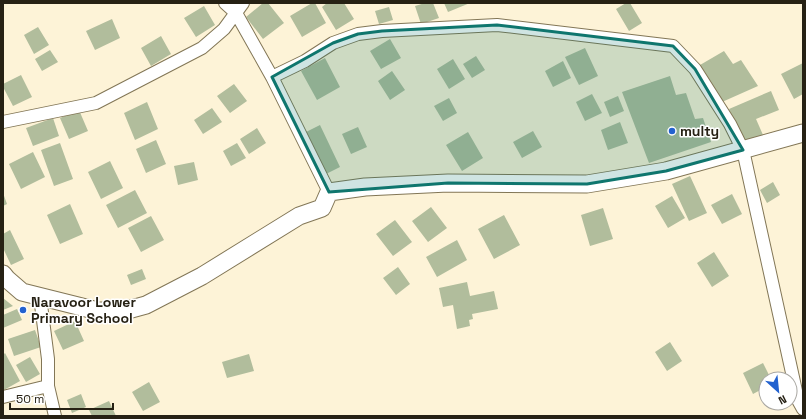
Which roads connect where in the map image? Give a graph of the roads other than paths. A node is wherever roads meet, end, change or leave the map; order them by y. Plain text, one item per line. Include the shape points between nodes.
1 (225, 3) edge
2 (239, 8) edge
3 (272, 77) junction
4 (3, 122) edge
5 (803, 134) edge
6 (743, 150) junction
7 (329, 192) junction
8 (3, 274) edge
9 (40, 297) junction
10 (48, 386) junction
11 (3, 397) edge
12 (803, 409) edge
13 (55, 416) edge

1 - 2 street
2 - 3 street
2 - 4 street via 224,29 202,48 96,102
3 - 6 street via 305,61 333,43 358,34 382,31 497,24 673,46 695,69 730,124
3 - 7 street
5 - 6 main road
6 - 7 main road via 666,171 587,184 448,183 365,187
6 - 12 street via 798,400
7 - 9 main road via 322,208 299,216 202,276 146,305 124,311 98,311
8 - 9 main road via 22,292
9 - 10 street via 48,359
10 - 11 street
10 - 13 street

